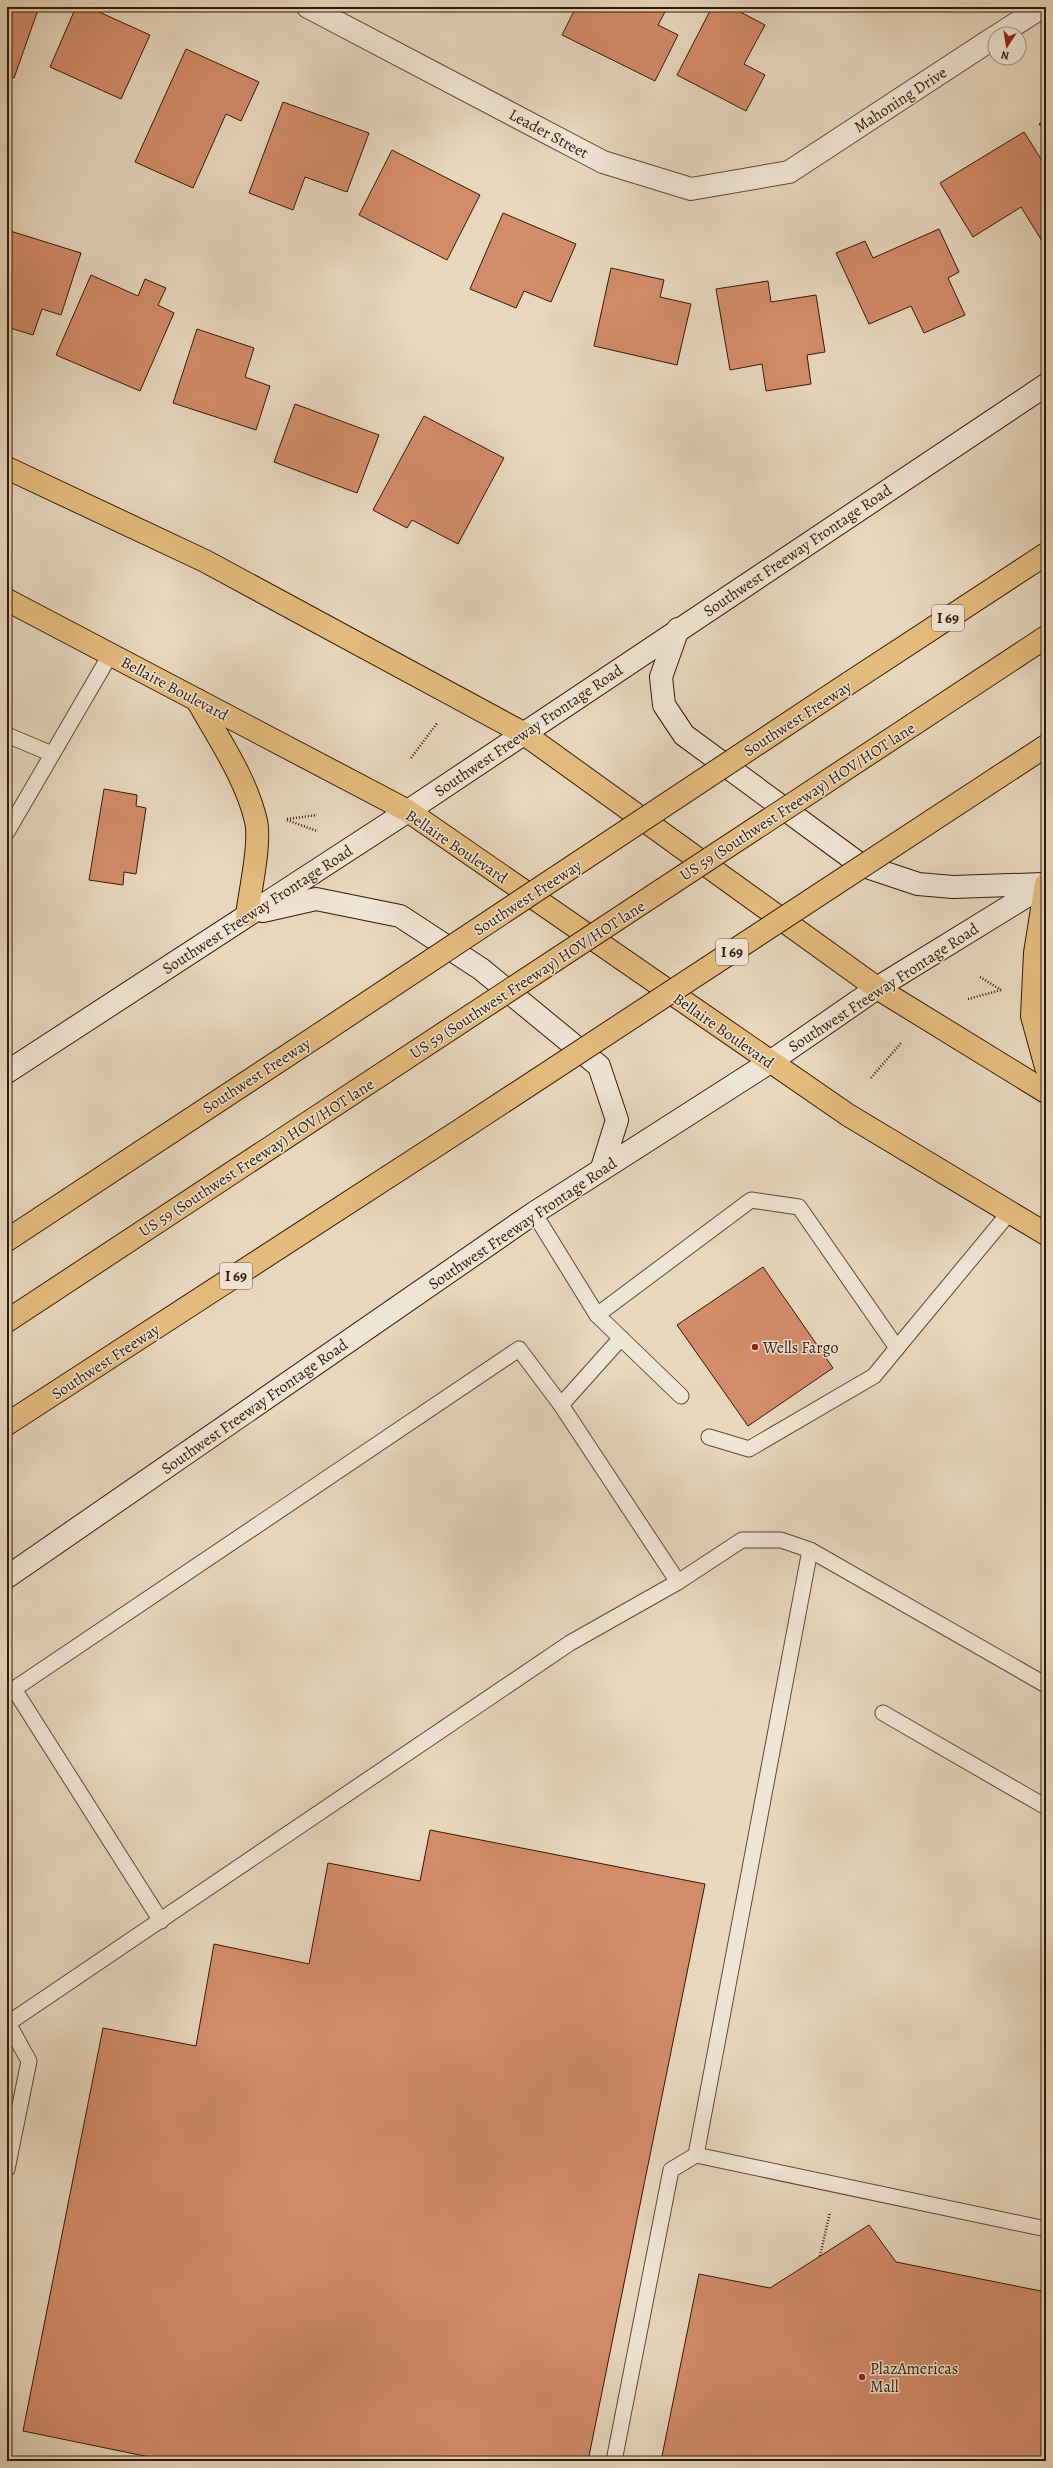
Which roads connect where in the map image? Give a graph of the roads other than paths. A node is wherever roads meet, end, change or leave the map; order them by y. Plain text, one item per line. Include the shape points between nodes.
1 (308, 7) edge
2 (1042, 7) edge
3 (1012, 26) edge
4 (987, 43) edge
5 (806, 161) joint
6 (1046, 385) edge
7 (7, 468) edge
8 (1046, 554) edge
9 (7, 600) edge
10 (678, 629) junction
11 (1046, 637) edge
12 (110, 654) junction
13 (197, 700) junction
14 (523, 733) junction
15 (7, 735) edge
16 (1046, 746) edge
17 (52, 754) junction
18 (408, 811) junction
19 (7, 832) edge
20 (1046, 884) edge
21 (247, 915) junction
22 (877, 988) junction
23 (770, 1062) junction
24 (1046, 1067) edge
25 (7, 1072) edge
26 (1046, 1092) edge
27 (602, 1168) junction
28 (1010, 1212) junction
29 (534, 1213) junction
30 (1046, 1234) edge
31 (7, 1240) edge
32 (598, 1315) junction
33 (7, 1321) edge
34 (621, 1338) junction
35 (898, 1348) junction
36 (681, 1396) dead end
37 (561, 1404) junction
38 (7, 1424) edge
39 (709, 1437) dead end
40 (810, 1550) junction
41 (7, 1577) edge
42 (678, 1582) junction
43 (1046, 1684) edge
44 (883, 1713) dead end
45 (1046, 1807) edge
46 (161, 1921) junction
47 (8, 2024) edge
48 (696, 2155) junction
49 (7, 2169) edge
50 (1046, 2229) edge
51 (614, 2461) edge

1 - 5 main road, Leader Street via 603,162 691,189 789,172
2 - 3 main road
4 - 5 main road, Mahoning Drive
6 - 10 main road, Southwest Freeway Frontage Road
7 - 14 main road via 205,561
8 - 31 main road, Southwest Freeway / I 69, bridge
9 - 12 main road, Bellaire Boulevard
10 - 14 main road, Southwest Freeway Frontage Road
10 - 20 main road via 661,678 664,705 684,735 861,865 918,884
11 - 33 main road, US 59 (Southwest Freeway) HOV/HOT lane, bridge
12 - 13 main road, Bellaire Boulevard
12 - 17 lane
13 - 18 main road, Bellaire Boulevard
13 - 21 main road via 242,784 256,822 256,846
14 - 18 main road, Southwest Freeway Frontage Road
14 - 22 main road
15 - 17 lane
16 - 38 main road, Southwest Freeway / I 69, bridge
17 - 19 lane
18 - 21 main road, Southwest Freeway Frontage Road
18 - 23 main road, Bellaire Boulevard
20 - 22 main road, Southwest Freeway Frontage Road
20 - 24 main road via 1035,953 1032,1016
21 - 25 main road, Southwest Freeway Frontage Road
21 - 27 main road via 316,899 400,916 481,969 599,1066 617,1120
22 - 23 main road, Southwest Freeway Frontage Road
22 - 26 main road
23 - 27 main road, Southwest Freeway Frontage Road
23 - 28 main road, Bellaire Boulevard via 848,1115
27 - 29 main road, Southwest Freeway Frontage Road
28 - 30 main road, Bellaire Boulevard
28 - 35 lane
29 - 32 lane
29 - 41 main road, Southwest Freeway Frontage Road
32 - 34 lane
32 - 35 lane via 751,1200 799,1207
34 - 36 lane
34 - 37 lane
35 - 39 lane via 874,1376 749,1449
37 - 42 lane
37 - 46 lane via 519,1349 14,1690
40 - 42 lane via 781,1540 742,1540
40 - 43 lane
40 - 48 lane
42 - 46 lane via 570,1643
44 - 45 lane
46 - 47 lane
47 - 49 lane via 29,2061
48 - 50 lane
48 - 51 lane via 671,2170

